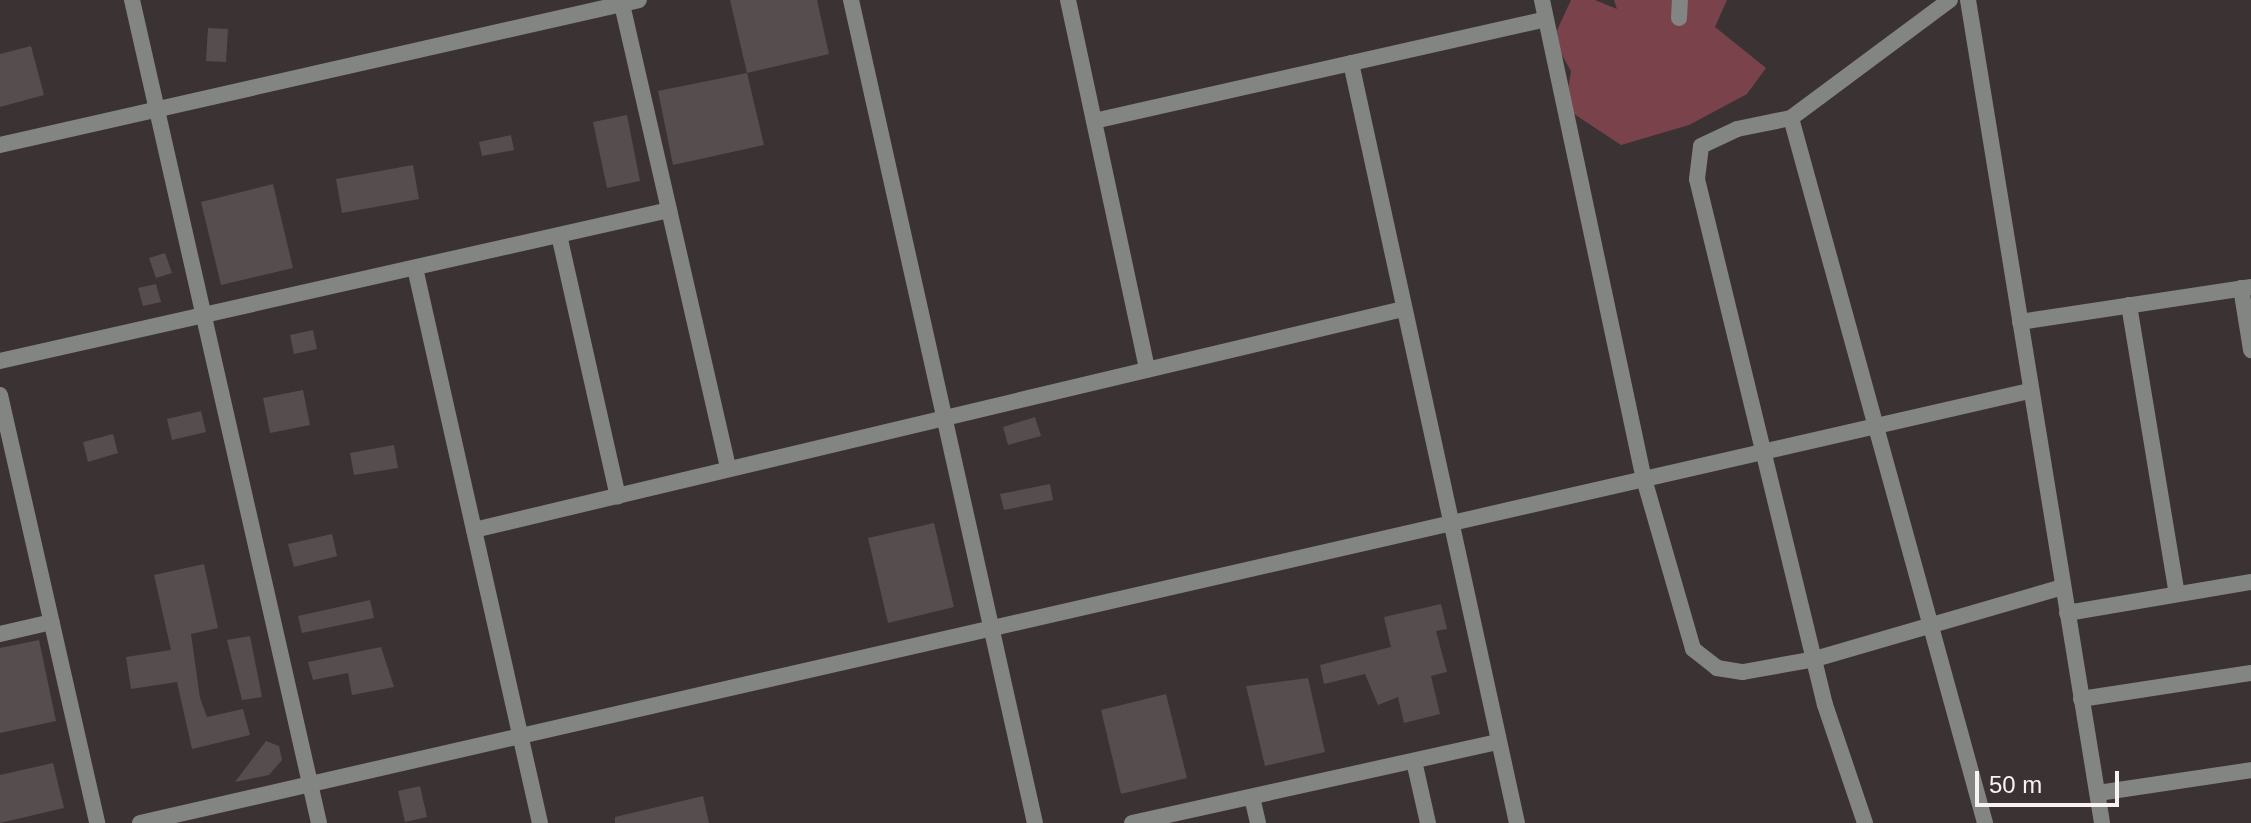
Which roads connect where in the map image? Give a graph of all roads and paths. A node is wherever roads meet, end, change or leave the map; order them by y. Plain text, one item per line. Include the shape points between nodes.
1 (132, 0) edge
2 (639, 0) edge
3 (851, 0) edge
4 (1068, 0) edge
5 (1542, 0) edge
6 (1680, 0) edge
7 (1950, 0) edge
8 (1968, 0) edge
9 (621, 2) edge
10 (1679, 18) dead end
11 (1546, 19) junction
12 (1351, 63) junction
13 (157, 110) junction
14 (1791, 118) junction
15 (1094, 121) junction
16 (0, 145) edge
17 (669, 210) junction
18 (559, 235) junction
19 (415, 268) junction
20 (2246, 288) edge
21 (2129, 305) junction
22 (1403, 309) junction
23 (203, 315) junction
24 (2020, 322) junction
25 (2251, 350) edge
26 (0, 361) edge
27 (1147, 370) junction
28 (2030, 391) junction
29 (0, 395) edge
30 (944, 418) junction
31 (1876, 426) junction
32 (1763, 452) junction
33 (728, 469) junction
34 (1644, 479) junction
35 (618, 496) junction
36 (1449, 524) junction
37 (474, 530) junction
38 (2251, 582) edge
39 (2063, 587) junction
40 (2177, 594) junction
41 (2067, 613) junction
42 (52, 622) junction
43 (1930, 625) junction
44 (991, 628) junction
45 (0, 634) edge
46 (1815, 659) junction
47 (2251, 673) edge
48 (2081, 699) junction
49 (520, 736) junction
50 (1496, 742) junction
51 (1414, 761) junction
52 (2251, 770) edge
53 (310, 784) junction
54 (2098, 793) junction
55 (1252, 797) junction
56 (97, 823) edge
57 (140, 823) edge
58 (319, 823) edge
59 (540, 823) edge
60 (1035, 823) edge
61 (1132, 823) edge
62 (1258, 823) edge
63 (1428, 823) edge
64 (1517, 823) edge
65 (1865, 823) edge
66 (1985, 823) edge
67 (2102, 823) edge

1 - 13 street
2 - 9 street
3 - 30 street
4 - 15 street
5 - 11 street
6 - 10 street
7 - 14 street
8 - 24 street
9 - 13 street
9 - 17 street
11 - 12 street
11 - 34 street
12 - 15 street
12 - 22 street
13 - 16 street
13 - 23 street
14 - 31 street
14 - 32 street via 1737,129 1701,146 1697,179
15 - 27 street
17 - 18 street
17 - 33 street
18 - 19 street
18 - 35 street
19 - 23 street
19 - 37 street
20 - 21 street
20 - 25 street
21 - 24 street
21 - 40 street
22 - 27 street
22 - 36 street
23 - 26 street
23 - 53 street
24 - 28 street
27 - 30 street
28 - 31 street
28 - 39 street
29 - 42 street
30 - 33 street
30 - 44 street
31 - 32 street
31 - 43 street
32 - 34 street
32 - 46 street
33 - 35 street
34 - 36 street
34 - 46 street via 1693,649 1717,668 1743,672
35 - 37 street
36 - 44 street
36 - 50 street
37 - 49 street
38 - 40 street
39 - 41 street
39 - 43 street
40 - 41 street
41 - 48 street
42 - 45 street
42 - 56 street
43 - 46 street
43 - 66 street
44 - 49 street
44 - 60 street
46 - 65 street via 1832,729
47 - 48 street
48 - 54 street
49 - 53 street
49 - 59 street
50 - 51 street
50 - 64 street
51 - 55 street
51 - 63 street
52 - 54 street
53 - 57 street
53 - 58 street
54 - 67 street
55 - 61 street
55 - 62 street

